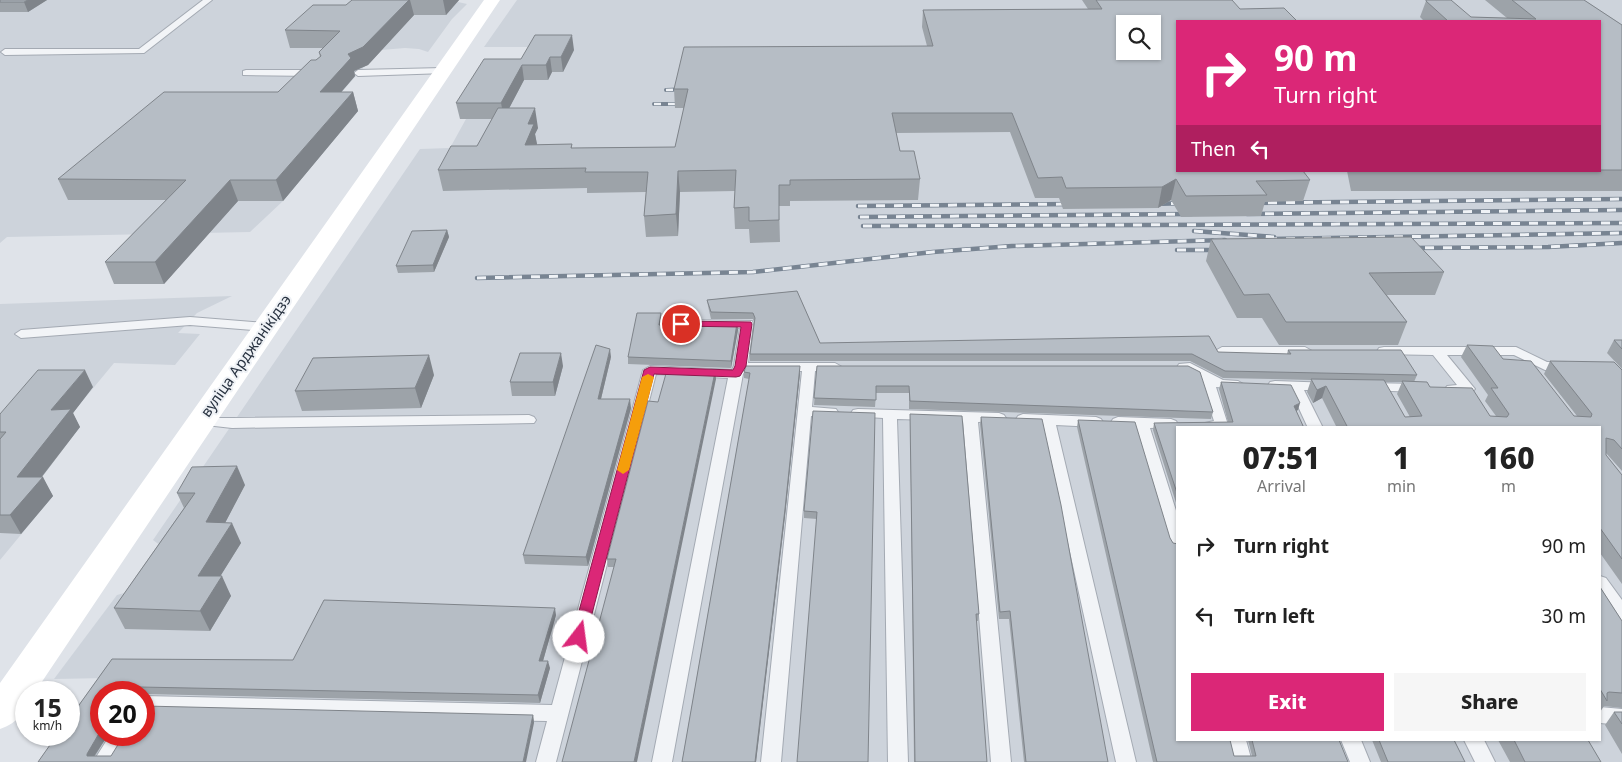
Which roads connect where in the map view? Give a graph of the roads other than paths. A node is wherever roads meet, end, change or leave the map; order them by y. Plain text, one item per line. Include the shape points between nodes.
1 (208, 0) edge
2 (492, 0) edge
3 (5, 52) dead end
4 (443, 71) junction
5 (246, 73) dead end
6 (321, 73) edge
7 (358, 73) dead end
8 (681, 324) edge
9 (267, 327) junction
10 (21, 334) dead end
11 (1222, 351) edge
12 (1320, 351) edge
13 (1369, 351) edge
14 (1438, 351) junction
15 (1516, 351) junction
16 (1582, 366) edge
17 (809, 367) junction
18 (848, 367) edge
19 (1171, 367) edge
20 (738, 370) junction
21 (1534, 374) edge
22 (1206, 377) junction
23 (1295, 386) junction
24 (1340, 387) edge
25 (1358, 387) edge
26 (1385, 388) junction
27 (1468, 389) junction
28 (1394, 404) edge
29 (1479, 404) edge
30 (805, 411) junction
31 (890, 414) junction
32 (970, 417) junction
33 (529, 420) dead end
34 (1048, 420) junction
35 (202, 421) junction
36 (1141, 423) junction
37 (1207, 426) edge
38 (1223, 426) edge
39 (1315, 426) edge
40 (1176, 538) edge
41 (1601, 583) edge
42 (1622, 614) edge
43 (155, 704) edge
44 (0, 713) edge
45 (559, 713) junction
46 (1601, 715) edge
47 (1622, 717) edge
48 (1236, 741) edge
49 (1351, 741) edge
50 (1474, 741) edge
51 (113, 746) edge
52 (104, 762) edge
53 (546, 762) edge
54 (662, 762) edge
55 (771, 762) edge
56 (898, 762) edge
57 (1001, 762) edge
58 (1126, 762) edge
59 (1242, 762) edge
60 (1360, 762) edge
61 (1485, 762) edge

1 - 3 lane via 142,52
2 - 4 main road, вуліца Арджанікідзэ
4 - 7 lane
4 - 9 main road, вуліца Арджанікідзэ
5 - 6 lane
8 - 20 lane via 747,324
9 - 10 lane via 190,322
9 - 35 main road, вуліца Арджанікідзэ
11 - 12 lane
13 - 14 lane
14 - 15 lane
14 - 27 lane
15 - 16 lane via 1545,366
15 - 21 lane
17 - 18 lane
17 - 20 lane
17 - 30 lane
19 - 22 lane via 1190,368
20 - 45 lane via 650,370
20 - 54 lane
22 - 23 lane via 1220,384
22 - 38 lane
23 - 24 lane
23 - 39 lane
25 - 26 lane
26 - 27 lane
26 - 28 lane
27 - 29 lane
30 - 31 lane
30 - 55 lane
31 - 32 lane
31 - 56 lane
32 - 34 lane
32 - 57 lane
33 - 35 lane
34 - 36 lane
34 - 58 lane
35 - 44 main road, вуліца Арджанікідзэ
36 - 37 lane
36 - 40 lane
41 - 42 lane
43 - 45 lane
45 - 53 lane
46 - 47 lane
48 - 59 lane
49 - 60 lane
50 - 61 lane
51 - 52 lane

